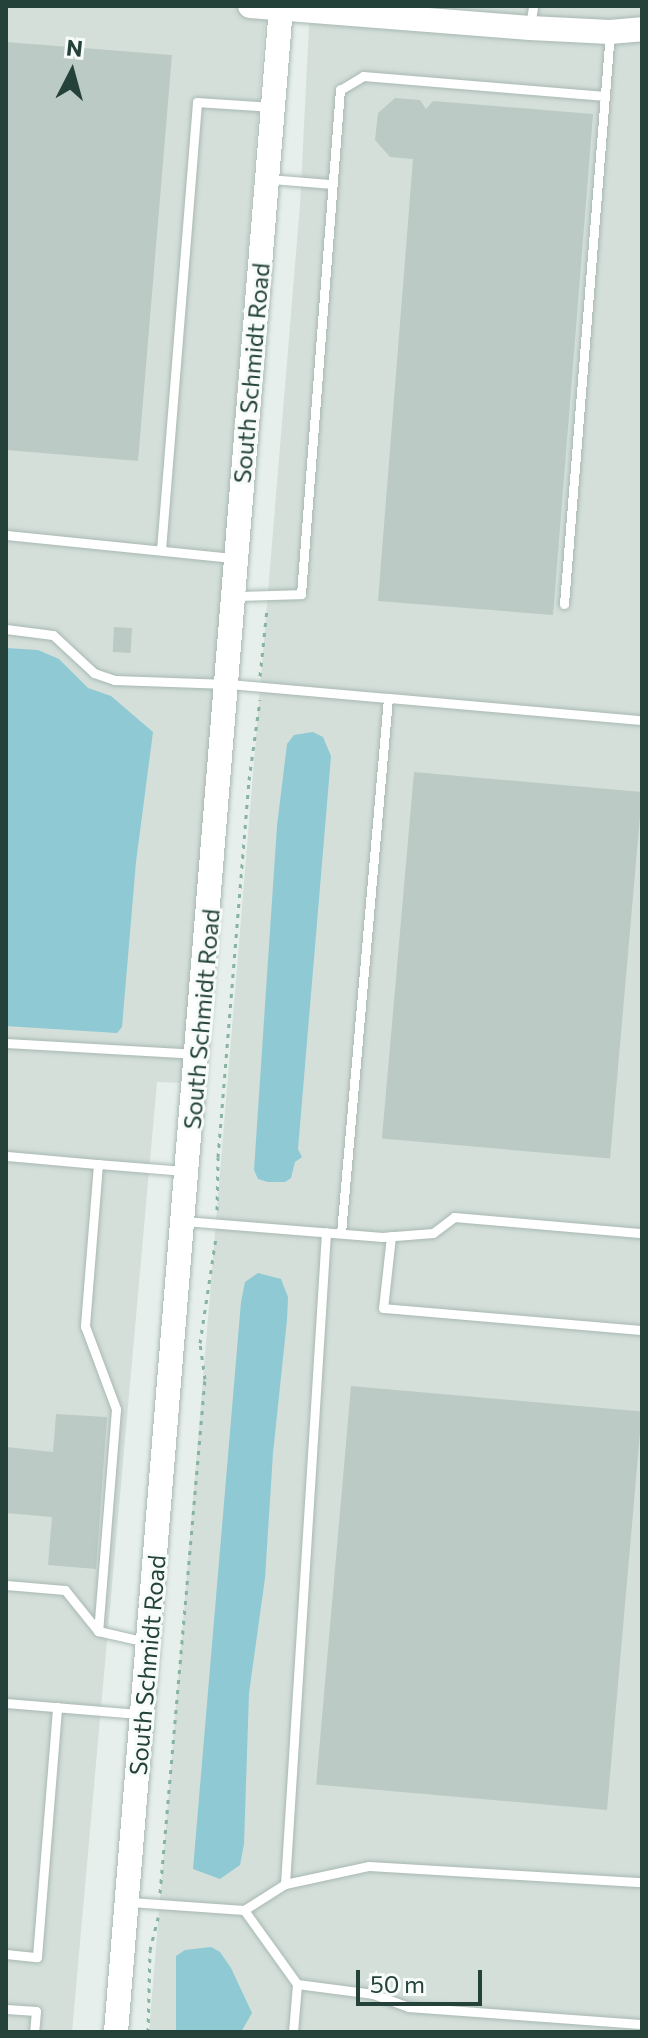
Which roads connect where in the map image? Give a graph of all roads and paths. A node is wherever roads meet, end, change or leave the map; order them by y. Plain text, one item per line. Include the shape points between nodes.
1 (250, 6) edge
2 (281, 7) edge
3 (532, 17) edge
4 (642, 29) edge
5 (610, 32) junction
6 (605, 96) junction
7 (273, 107) junction
8 (267, 178) junction
9 (331, 184) junction
10 (6, 535) edge
11 (161, 550) junction
12 (236, 558) junction
13 (234, 596) junction
14 (564, 604) dead end
15 (267, 606) dead end
16 (6, 629) edge
17 (228, 684) junction
18 (260, 687) junction
19 (388, 698) junction
20 (642, 720) edge
21 (6, 1043) edge
22 (198, 1054) junction
23 (6, 1156) edge
24 (98, 1164) junction
25 (188, 1172) junction
26 (184, 1221) junction
27 (217, 1223) junction
28 (326, 1232) junction
29 (341, 1233) junction
30 (642, 1233) edge
31 (391, 1236) junction
32 (642, 1330) edge
33 (6, 1585) edge
34 (98, 1631) junction
35 (149, 1642) junction
36 (6, 1703) edge
37 (57, 1707) junction
38 (143, 1714) junction
39 (642, 1882) edge
40 (285, 1884) junction
41 (127, 1902) junction
42 (159, 1904) junction
43 (244, 1910) junction
44 (6, 1954) edge
45 (297, 1984) junction
46 (6, 2009) edge
47 (642, 2024) edge
48 (34, 2032) edge
49 (116, 2032) edge
50 (148, 2032) edge
51 (293, 2032) edge

1 - 2 street
2 - 3 street
2 - 7 street, South Schmidt Road
3 - 5 street
4 - 5 street
5 - 6 lane
6 - 9 lane via 363,76 340,90
6 - 14 lane
7 - 8 street, South Schmidt Road
7 - 11 lane via 197,102
8 - 9 lane
8 - 12 street, South Schmidt Road
9 - 13 lane via 301,594
10 - 11 lane
11 - 12 lane
12 - 13 street, South Schmidt Road
13 - 17 street, South Schmidt Road
15 - 18 path
16 - 17 lane via 53,635 94,673 114,680
17 - 18 lane
17 - 22 street, South Schmidt Road
18 - 19 lane
18 - 27 path via 218,1157
19 - 20 lane
19 - 29 lane
21 - 22 lane
22 - 25 street, South Schmidt Road
23 - 24 lane
24 - 25 lane
24 - 34 lane via 85,1326 116,1409
25 - 26 street, South Schmidt Road
26 - 27 lane
26 - 35 street, South Schmidt Road
27 - 28 lane
27 - 42 path via 200,1343 205,1379
28 - 29 lane
28 - 40 lane
29 - 31 lane
30 - 31 lane via 454,1217 433,1233
31 - 32 lane via 383,1308
33 - 34 lane via 65,1590
34 - 35 lane
35 - 38 street, South Schmidt Road
36 - 37 lane
37 - 38 lane
37 - 44 lane via 37,1957
38 - 41 street, South Schmidt Road
39 - 40 lane via 369,1866
40 - 43 lane
41 - 42 lane
41 - 49 street, South Schmidt Road
42 - 43 lane
42 - 50 path via 150,1950
43 - 45 lane
45 - 47 lane via 373,1994 409,2007
45 - 51 lane
46 - 48 lane via 36,2011

